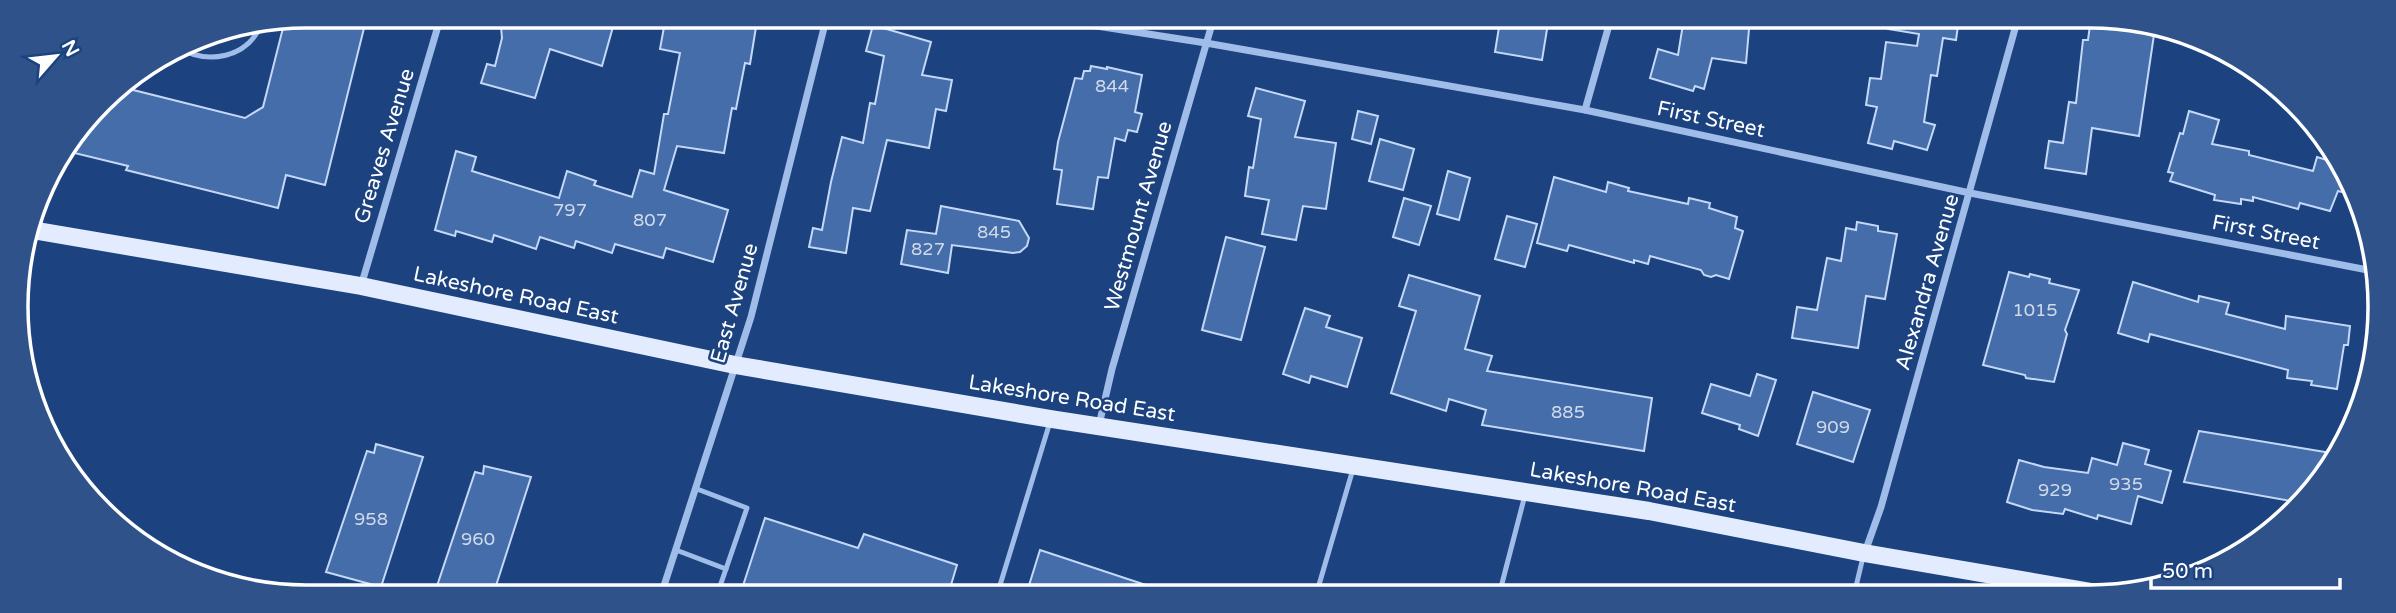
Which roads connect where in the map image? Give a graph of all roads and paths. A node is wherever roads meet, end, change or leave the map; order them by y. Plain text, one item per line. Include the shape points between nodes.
1 (437, 28) edge
2 (824, 28) edge
3 (1110, 28) edge
4 (1211, 28) edge
5 (1608, 28) edge
6 (2015, 28) edge
7 (256, 32) edge
8 (1206, 43) junction
9 (189, 54) edge
10 (1585, 110) junction
11 (1970, 193) junction
12 (38, 231) edge
13 (2366, 270) edge
14 (361, 286) junction
15 (735, 365) junction
16 (1051, 419) junction
17 (1099, 425) junction
18 (1353, 466) junction
19 (697, 489) junction
20 (1526, 492) junction
21 (676, 550) junction
22 (1864, 553) junction
23 (726, 569) junction
24 (664, 585) edge
25 (720, 585) edge
26 (1000, 585) edge
27 (1319, 585) edge
28 (1502, 585) edge
29 (1856, 585) edge
30 (2051, 585) edge

1 - 14 street, Greaves Avenue
2 - 15 street, East Avenue
3 - 8 street, First Street
4 - 8 street, Westmount Avenue
5 - 10 street
6 - 11 street, Alexandra Avenue
7 - 9 lane via 236,52 205,58
8 - 10 street, First Street
8 - 17 street, Westmount Avenue
10 - 11 street, First Street
11 - 13 street, First Street
11 - 22 street, Alexandra Avenue
12 - 14 main road, Lakeshore Road East
14 - 15 main road, Lakeshore Road East
15 - 16 main road, Lakeshore Road East
15 - 19 street, East Avenue
16 - 17 main road, Lakeshore Road East
16 - 26 lane
17 - 18 main road, Lakeshore Road East
18 - 20 main road, Lakeshore Road East
18 - 27 lane
19 - 21 street, East Avenue
19 - 23 lane via 747,508
20 - 22 main road, Lakeshore Road East
20 - 28 lane
21 - 23 lane
21 - 24 street, East Avenue
22 - 29 lane
22 - 30 main road, Lakeshore Road East
23 - 25 lane

